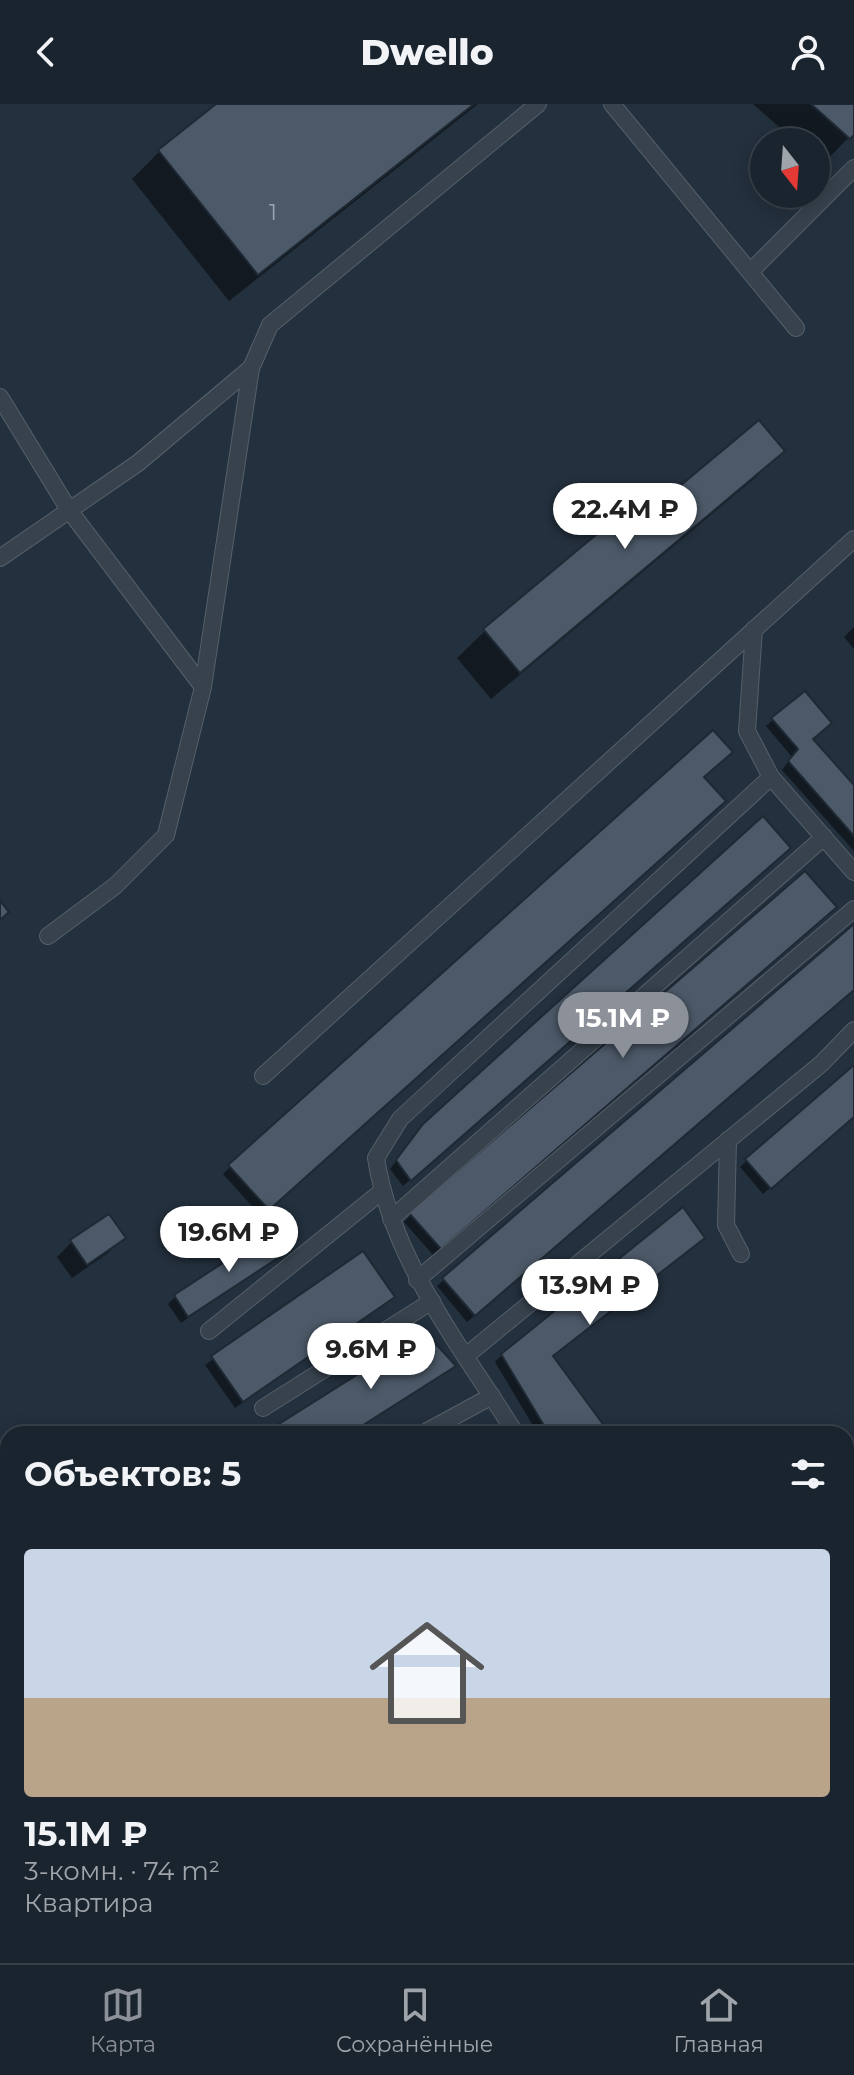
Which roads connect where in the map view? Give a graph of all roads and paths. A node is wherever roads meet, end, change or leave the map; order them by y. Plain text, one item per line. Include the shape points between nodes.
1 (538, 104) edge
2 (612, 104) edge
3 (854, 168) edge
4 (750, 272) junction
5 (796, 328) dead end
6 (251, 368) junction
7 (0, 397) edge
8 (69, 510) junction
9 (854, 539) edge
10 (0, 558) edge
11 (754, 629) junction
12 (203, 687) junction
13 (771, 777) junction
14 (824, 837) junction
15 (854, 872) edge
16 (854, 909) edge
17 (48, 936) dead end
18 (854, 1030) edge
19 (263, 1076) dead end
20 (728, 1140) junction
21 (381, 1192) junction
22 (391, 1219) junction
23 (741, 1254) dead end
24 (417, 1280) junction
25 (432, 1301) junction
26 (209, 1331) dead end
27 (467, 1355) junction
28 (492, 1396) junction
29 (263, 1408) dead end
30 (437, 1426) edge
31 (511, 1426) edge

1 - 6 lane via 270,325
2 - 4 lane
3 - 4 lane
4 - 5 lane
6 - 8 lane via 138,463
6 - 12 lane
7 - 8 lane
8 - 10 lane
8 - 12 lane
9 - 11 lane
11 - 13 lane via 747,731
11 - 19 lane
12 - 17 lane via 166,835 115,886
13 - 14 lane
13 - 21 lane via 400,1119 376,1158
14 - 15 lane
14 - 22 lane
16 - 24 lane
18 - 20 lane
20 - 23 lane via 726,1225
20 - 27 lane
21 - 22 lane
21 - 26 lane
22 - 24 lane
24 - 25 lane
25 - 27 lane
25 - 29 lane
27 - 28 lane
28 - 30 lane
28 - 31 lane

